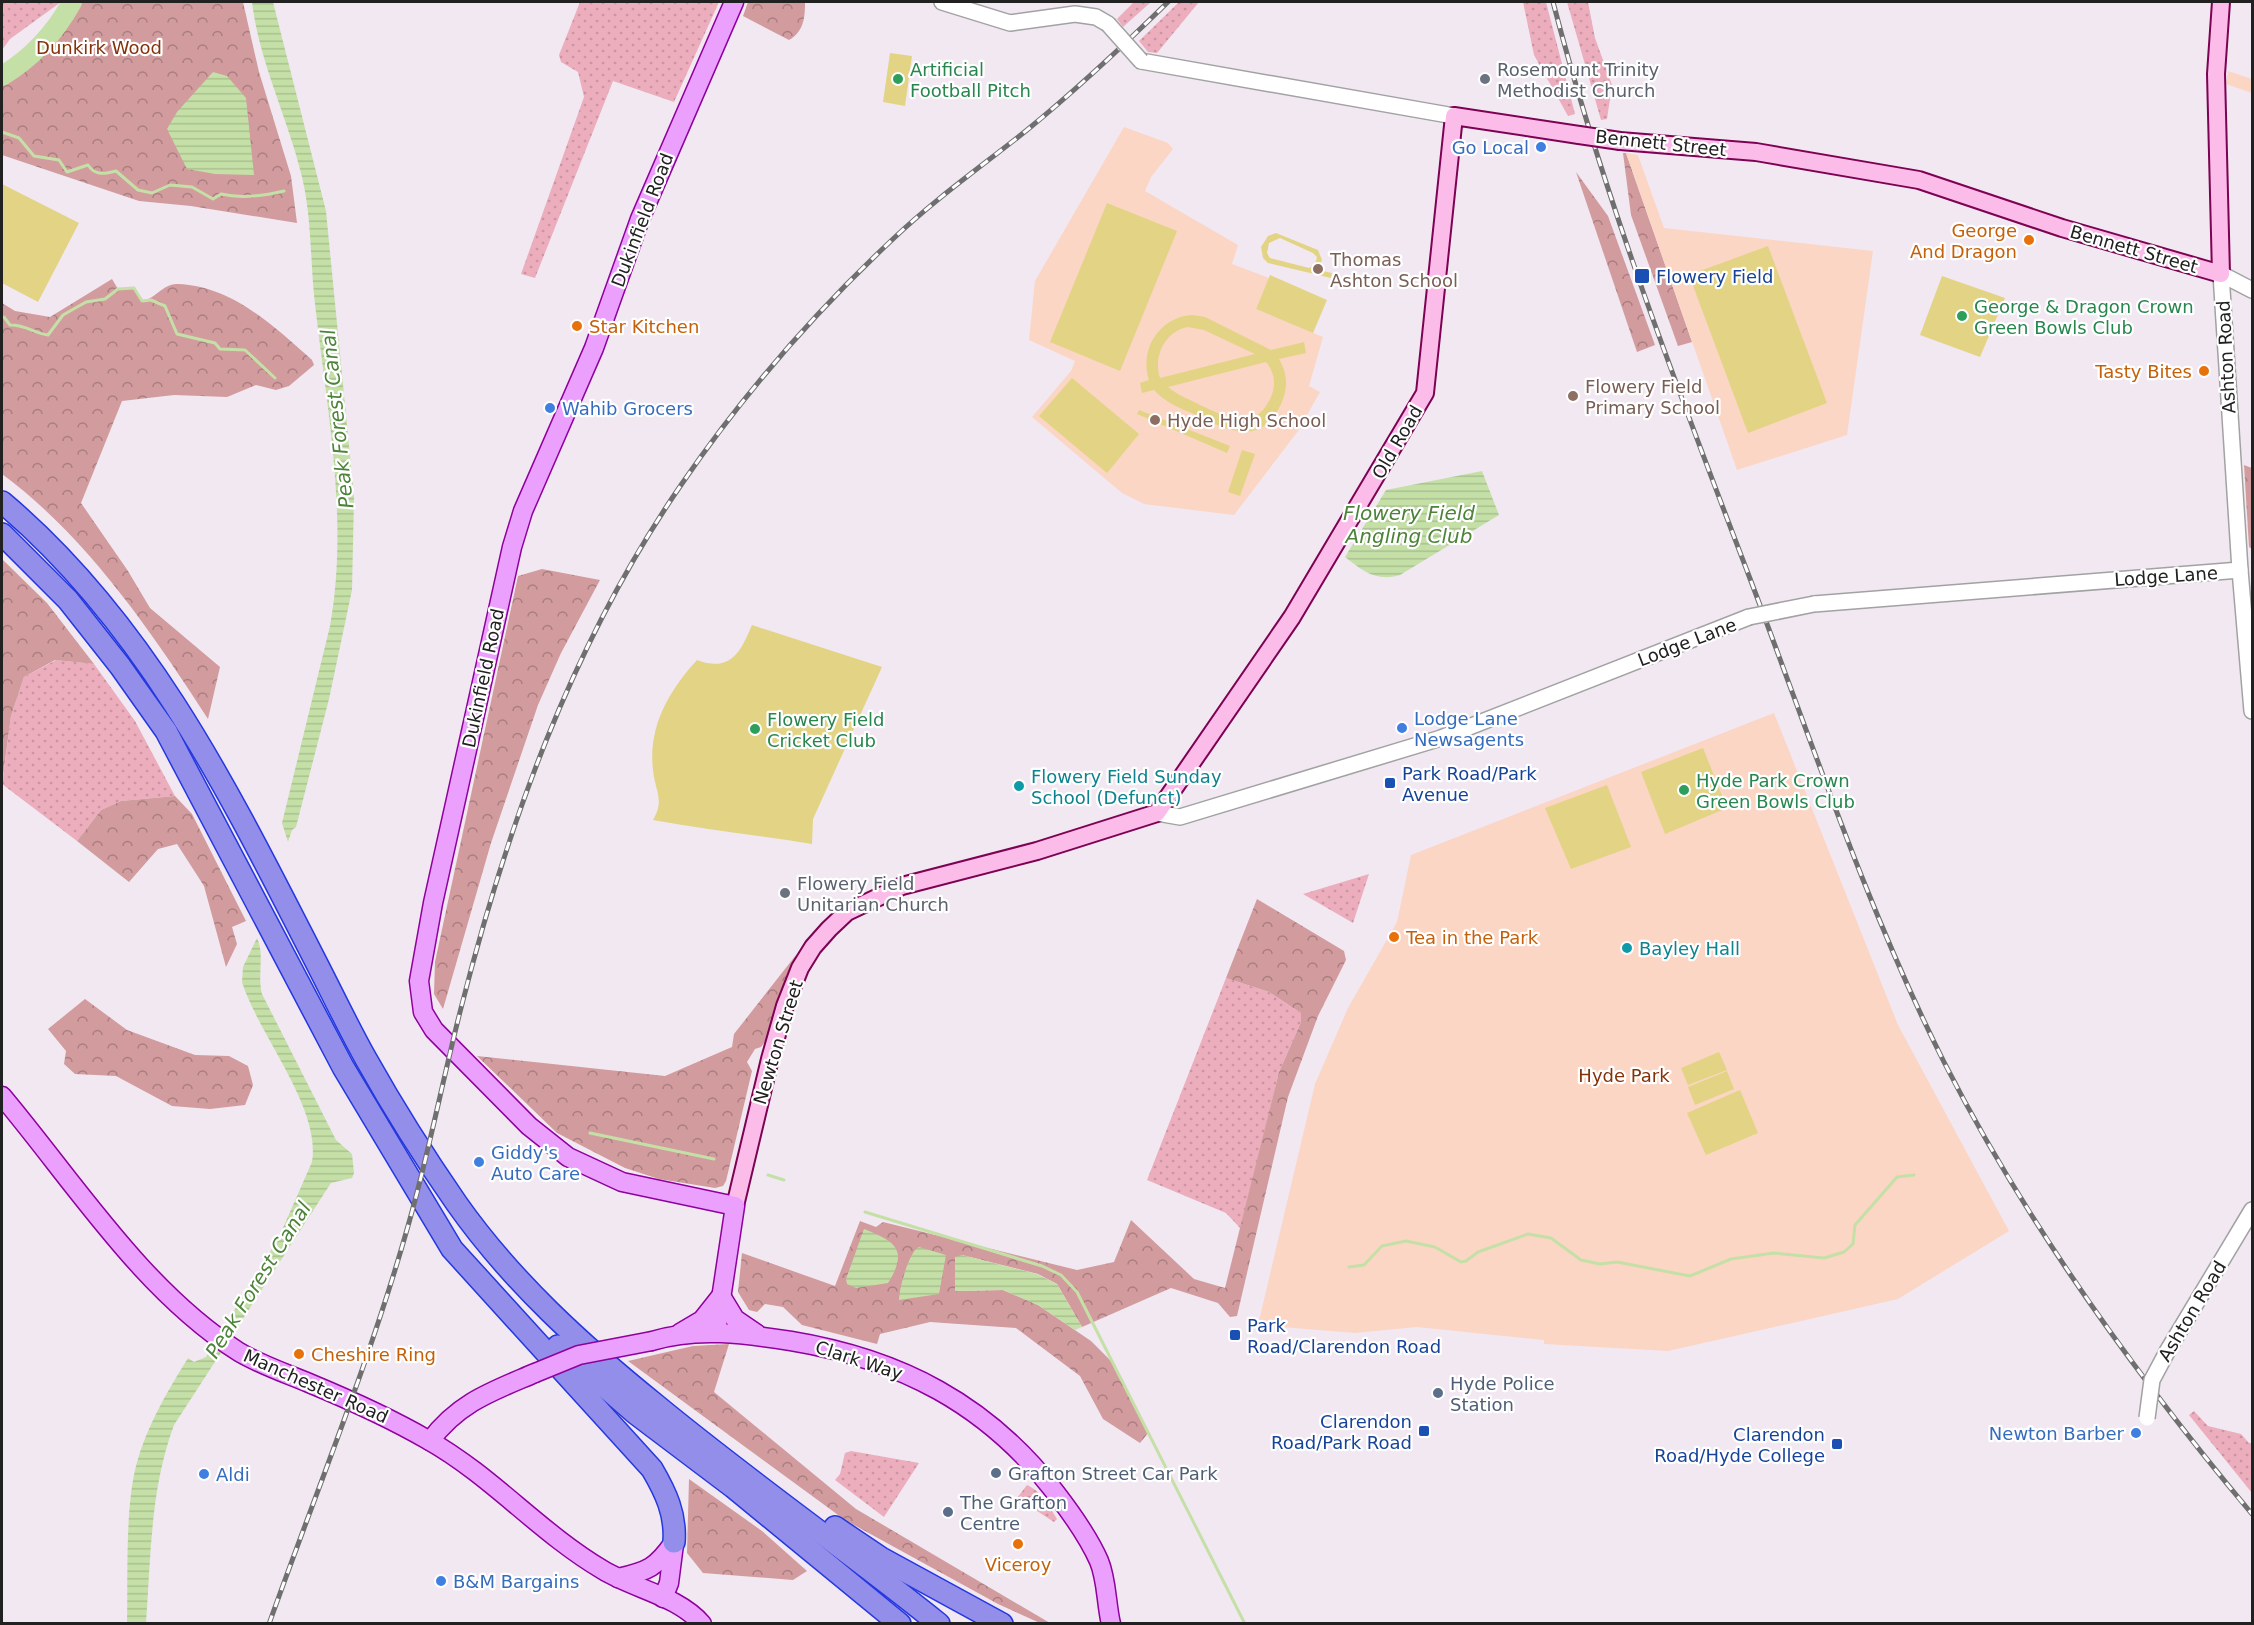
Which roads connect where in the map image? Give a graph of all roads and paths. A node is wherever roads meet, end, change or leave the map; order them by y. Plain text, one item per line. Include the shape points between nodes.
1 (734, 2) edge
2 (942, 2) edge
3 (2222, 2) edge
4 (1454, 116) junction
5 (2221, 274) junction
6 (2253, 290) edge
7 (2, 502) edge
8 (2, 534) edge
9 (2240, 570) junction
10 (2253, 711) edge
11 (1157, 813) junction
12 (2, 1096) edge
13 (403, 1171) junction
14 (735, 1206) junction
15 (2253, 1210) edge
16 (508, 1268) junction
17 (721, 1296) junction
18 (716, 1332) junction
19 (673, 1336) junction
20 (760, 1336) junction
21 (2147, 1418) dead end
22 (430, 1441) junction
23 (674, 1542) junction
24 (618, 1578) junction
25 (663, 1598) junction
26 (1107, 1620) edge
27 (702, 1623) edge
28 (900, 1623) edge
29 (939, 1623) edge
30 (1002, 1623) edge

1 - 14 main road, Dukinfield Road via 640,219 594,348 523,511 506,569 419,981 423,1012 434,1030 553,1147 593,1171 622,1182
2 - 4 street, Bennett Street, bridge via 1010,23 1075,14 1096,17 1108,24 1141,62
3 - 5 main road, Ashton Road via 2216,74
4 - 5 main road, Bennett Street, bridge via 1620,141 1756,152 1919,180 2062,228
4 - 11 main road, Old Road via 1425,393 1292,617
5 - 6 street
5 - 9 street, Ashton Road
7 - 16 highway via 112,614 187,721 365,1057 459,1207
8 - 13 highway via 68,600 166,731 343,1067
9 - 10 street, Ashton Road
9 - 11 street, Lodge Lane, bridge via 1814,604 1749,617 1441,738 1180,817
11 - 14 main road, Newton Street via 1037,851 902,886 847,912 813,947 785,1006
12 - 22 main road, Manchester Road via 124,1249 208,1330 274,1370 378,1413
13 - 23 highway via 452,1249 652,1469 672,1510
13 - 28 highway via 473,1260 566,1355
14 - 17 main road, Newton Street
15 - 21 street, Ashton Road, bridge via 2152,1380
16 - 29 highway via 564,1326 628,1382 742,1475
16 - 30 highway via 630,1373 755,1471 881,1558
17 - 18 main road, Newton Street
17 - 19 main road via 695,1326
17 - 20 main road via 735,1319
18 - 19 main road, Clark Way
18 - 20 main road, Clark Way
19 - 22 main road, Clark Way, bridge via 579,1355 475,1398 445,1420
20 - 26 main road, Clark Way via 822,1345 897,1369 979,1415 1029,1458 1075,1519 1098,1560
22 - 24 main road, Manchester Road via 500,1490 567,1545
23 - 24 main road via 648,1570
23 - 25 main road
24 - 25 main road, Manchester Road
25 - 27 main road, Manchester Road via 686,1609

